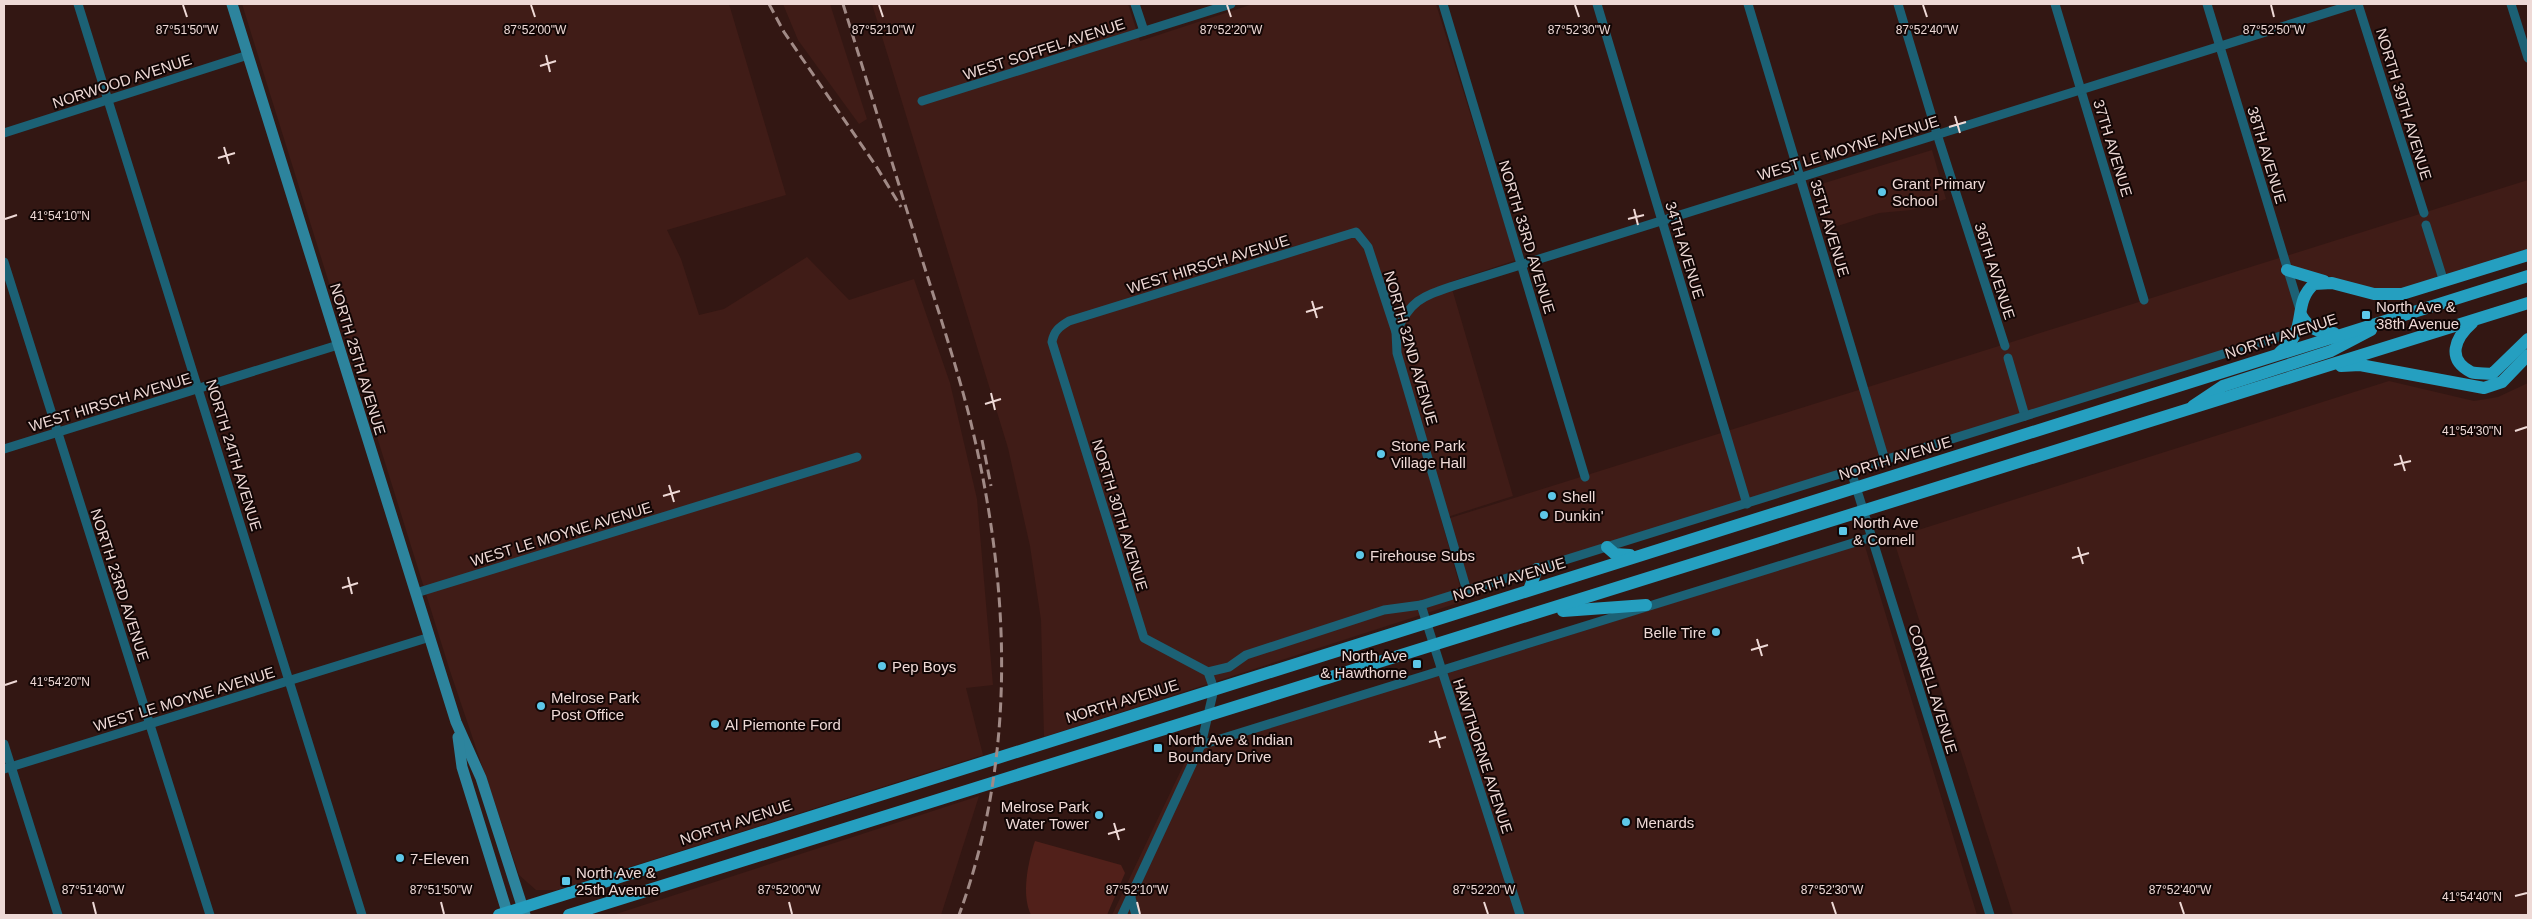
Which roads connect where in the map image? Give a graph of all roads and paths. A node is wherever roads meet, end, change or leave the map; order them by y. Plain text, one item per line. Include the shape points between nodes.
1 (78, 4) edge
2 (232, 4) edge
3 (1135, 4) edge
4 (1231, 4) edge
5 (1443, 4) edge
6 (1597, 4) edge
7 (1748, 4) edge
8 (1898, 4) edge
9 (2055, 4) edge
10 (2207, 4) edge
11 (2356, 4) edge
12 (2511, 4) edge
13 (1144, 31) junction
14 (2220, 46) junction
15 (248, 55) junction
16 (2528, 58) edge
17 (2081, 89) junction
18 (108, 100) junction
19 (922, 102) dead end
20 (4, 133) edge
21 (1937, 134) junction
22 (1800, 177) junction
23 (2424, 213) dead end
24 (1662, 221) junction
25 (2426, 225) dead end
26 (1356, 232) joint
27 (2528, 255) edge
28 (4, 262) edge
29 (1521, 265) junction
30 (2287, 270) junction
31 (2528, 276) edge
32 (2444, 282) junction
33 (2332, 283) junction
34 (2144, 300) dead end
35 (2528, 303) edge
36 (2301, 315) junction
37 (2395, 317) junction
38 (2475, 320) junction
39 (1069, 321) joint
40 (2303, 329) junction
41 (1396, 332) junction
42 (2344, 333) junction
43 (2528, 339) edge
44 (338, 345) junction
45 (2005, 346) dead end
46 (2276, 355) junction
47 (2528, 355) edge
48 (2008, 358) dead end
49 (2328, 366) junction
50 (198, 388) junction
51 (2187, 410) junction
52 (2025, 416) junction
53 (57, 432) junction
54 (4, 449) edge
55 (857, 457) dead end
56 (1885, 460) junction
57 (1851, 471) junction
58 (1585, 477) dead end
59 (1856, 487) junction
60 (1747, 504) junction
61 (1864, 512) junction
62 (1872, 537) junction
63 (1606, 542) junction
64 (1637, 556) junction
65 (1537, 569) junction
66 (1529, 590) junction
67 (1467, 591) junction
68 (416, 593) junction
69 (1421, 605) junction
70 (1646, 605) junction
71 (1531, 615) junction
72 (1426, 622) junction
73 (430, 637) junction
74 (1433, 646) junction
75 (1441, 670) junction
76 (1208, 672) junction
77 (289, 680) junction
78 (1214, 690) junction
79 (1208, 716) junction
80 (456, 722) junction
81 (150, 724) junction
82 (4, 744) edge
83 (1201, 745) junction
84 (7, 768) edge
85 (736, 840) junction
86 (743, 862) junction
87 (654, 865) junction
88 (662, 887) junction
89 (1131, 898) junction
90 (524, 912) edge
91 (505, 914) edge
92 (58, 915) edge
93 (210, 915) edge
94 (362, 915) edge
95 (569, 915) edge
96 (1122, 915) edge
97 (1136, 915) edge
98 (1520, 915) edge
99 (1990, 915) edge

1 - 18 street, NORTH 24TH AVENUE
2 - 15 main road, NORTH 25TH AVENUE
3 - 13 street
4 - 13 street, WEST SOFFEL AVENUE
5 - 29 street, NORTH 33RD AVENUE
6 - 24 street, 34TH AVENUE
7 - 22 street, 35TH AVENUE
8 - 21 street, 36TH AVENUE
9 - 17 street, 37TH AVENUE
10 - 14 street, 38TH AVENUE
11 - 14 street, WEST LE MOYNE AVENUE
11 - 23 street, NORTH 39TH AVENUE
12 - 16 street
13 - 19 street, WEST SOFFEL AVENUE
14 - 17 street, WEST LE MOYNE AVENUE
14 - 30 street, 38TH AVENUE
15 - 18 street, NORWOOD AVENUE
15 - 44 main road, NORTH 25TH AVENUE
17 - 21 street, WEST LE MOYNE AVENUE
17 - 34 street, 37TH AVENUE
18 - 20 street, NORWOOD AVENUE
18 - 50 street, NORTH 24TH AVENUE
21 - 22 street, WEST LE MOYNE AVENUE
21 - 45 street, 36TH AVENUE
22 - 24 street, WEST LE MOYNE AVENUE
22 - 56 street, 35TH AVENUE
24 - 29 street, WEST LE MOYNE AVENUE
24 - 60 street, 34TH AVENUE
25 - 32 street
26 - 39 street, WEST HIRSCH AVENUE
26 - 41 street, NORTH 32ND AVENUE via 1368,247
27 - 32 main road
28 - 53 street, NORTH 23RD AVENUE
29 - 41 street, WEST LE MOYNE AVENUE via 1422,297 1405,313
29 - 58 street, NORTH 33RD AVENUE
30 - 33 main road
30 - 36 street, 38TH AVENUE
31 - 37 main road, NORTH AVENUE
32 - 33 main road via 2388,295
33 - 36 main road via 2321,282 2307,290 2302,297
35 - 38 main road
36 - 40 main road
37 - 42 main road, NORTH AVENUE
37 - 51 main road via 2332,351 2223,386
38 - 43 main road via 2461,333 2455,345 2458,360 2472,372 2492,374
38 - 49 main road
39 - 76 street, NORTH 30TH AVENUE via 1054,332 1052,342 1144,638
40 - 42 main road
40 - 46 main road
40 - 52 street, NORTH AVENUE
41 - 67 street, NORTH 32ND AVENUE via 1397,353
42 - 46 main road, NORTH AVENUE
44 - 50 street, WEST HIRSCH AVENUE
44 - 68 main road, NORTH 25TH AVENUE
46 - 59 main road, NORTH AVENUE
47 - 49 main road via 2502,382 2484,388 2360,366
48 - 52 street
49 - 51 main road
50 - 53 street, WEST HIRSCH AVENUE
50 - 77 street, NORTH 24TH AVENUE
51 - 61 main road
52 - 56 street, NORTH AVENUE
53 - 54 street, WEST HIRSCH AVENUE
53 - 81 street, NORTH 23RD AVENUE
55 - 68 street, WEST LE MOYNE AVENUE
56 - 57 street, NORTH AVENUE
57 - 59 street, CORNELL AVENUE
57 - 60 street, NORTH AVENUE
59 - 61 street, CORNELL AVENUE
59 - 64 main road, NORTH AVENUE
60 - 63 street, NORTH AVENUE
61 - 62 street, CORNELL AVENUE
61 - 71 main road
62 - 70 street
62 - 99 street, CORNELL AVENUE
63 - 64 main road via 1615,554
63 - 65 street, NORTH AVENUE
64 - 66 main road, NORTH AVENUE
65 - 66 main road
65 - 67 street, NORTH AVENUE
66 - 72 main road, NORTH AVENUE
67 - 69 street, NORTH AVENUE
68 - 73 main road, NORTH 25TH AVENUE
69 - 72 street, HAWTHORNE AVENUE
69 - 76 street, NORTH AVENUE via 1375,613 1254,652 1229,667
70 - 71 main road
70 - 75 street
71 - 74 main road
72 - 74 street, HAWTHORNE AVENUE
72 - 78 main road, NORTH AVENUE
73 - 77 street, WEST LE MOYNE AVENUE
73 - 80 main road, NORTH 25TH AVENUE
74 - 75 street, HAWTHORNE AVENUE
74 - 79 main road
75 - 83 street
75 - 98 street, HAWTHORNE AVENUE
76 - 78 street
77 - 81 street, WEST LE MOYNE AVENUE
77 - 94 street, NORTH 24TH AVENUE
78 - 79 street
78 - 85 main road, NORTH AVENUE
79 - 83 street
79 - 86 main road
80 - 90 main road, NORTH 25TH AVENUE via 481,778
80 - 91 main road, NORTH 25TH AVENUE via 462,766
81 - 84 street, WEST LE MOYNE AVENUE
81 - 93 street, NORTH 23RD AVENUE
82 - 84 street
83 - 89 street
84 - 92 street
85 - 86 main road
85 - 87 main road, NORTH AVENUE
86 - 88 main road
87 - 88 main road
87 - 90 main road, NORTH AVENUE
88 - 95 main road
89 - 96 street
89 - 97 street
90 - 91 main road, NORTH AVENUE

